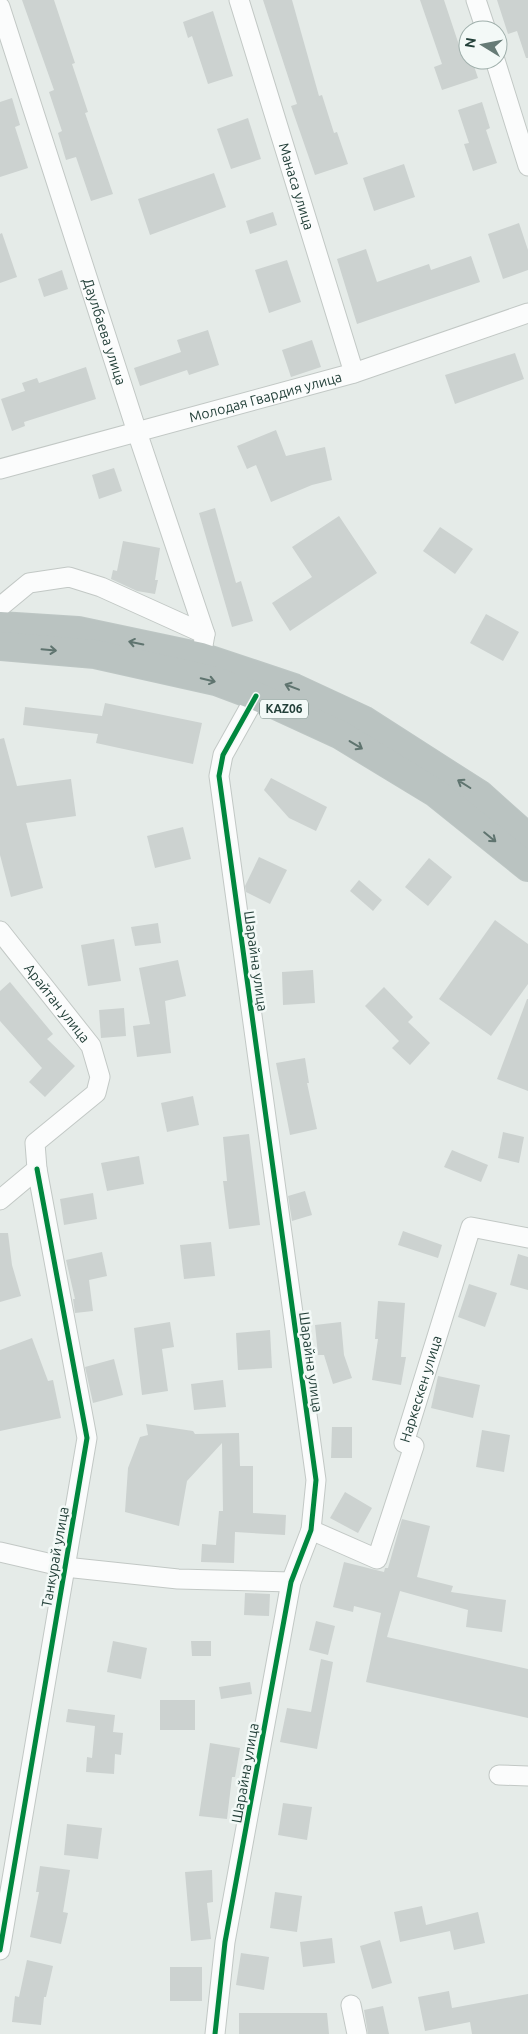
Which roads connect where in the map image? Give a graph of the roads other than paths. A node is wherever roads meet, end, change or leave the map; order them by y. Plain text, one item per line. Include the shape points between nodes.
1 (239, 0) edge
2 (476, 0) edge
3 (0, 7) edge
4 (483, 20) edge
5 (498, 70) edge
6 (528, 166) edge
7 (528, 313) edge
8 (354, 373) junction
9 (137, 432) junction
10 (0, 469) edge
11 (0, 607) edge
12 (0, 626) edge
13 (0, 646) edge
14 (203, 646) junction
15 (256, 696) junction
16 (528, 838) edge
17 (528, 868) edge
18 (0, 931) edge
19 (36, 1143) joint
20 (37, 1169) junction
21 (0, 1200) edge
22 (528, 1238) edge
23 (311, 1530) junction
24 (0, 1552) edge
25 (65, 1567) junction
26 (291, 1582) junction
27 (499, 1775) dead end
28 (528, 1776) edge
29 (0, 1950) edge
30 (351, 2005) dead end
31 (215, 2034) edge
32 (357, 2034) edge

1 - 8 street, Манаса улица
2 - 4 street
3 - 9 street, Даулбаева улица
5 - 6 street
7 - 8 street, Молодая Гвардия улица
8 - 9 street, Молодая Гвардия улица
9 - 10 street, Молодая Гвардия улица
9 - 14 street, Даулбаева улица
11 - 14 street via 30,583 69,577 101,587
14 -> 12 highway, KАZ06 via 78,631
13 -> 15 highway, KАZ06 via 95,654 216,681
16 -> 14 highway, KАZ06 via 480,795 363,720
15 -> 17 highway, KАZ06 via 339,734 436,793
15 - 23 street, Шарайна улица via 223,755 219,776 316,1480
18 - 19 street, Арайтан улица via 91,1046 100,1077 96,1093
19 - 20 street, Танкурай улица
20 - 21 street
20 - 25 street, Танкурай улица via 87,1438
22 - 23 street, Наркескен улица via 471,1228 404,1443 414,1446 377,1559
23 - 26 street, Шарайна улица
24 - 25 street
25 - 26 street via 178,1579
25 - 29 street, Танкурай улица
26 - 31 street, Шарайна улица via 225,1942
27 - 28 street
30 - 32 street

